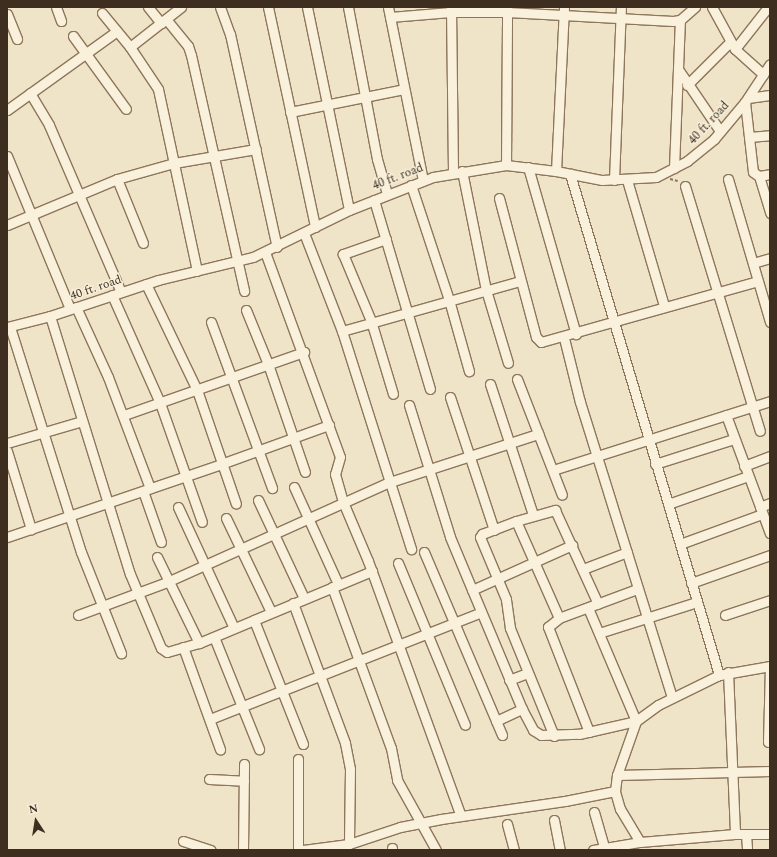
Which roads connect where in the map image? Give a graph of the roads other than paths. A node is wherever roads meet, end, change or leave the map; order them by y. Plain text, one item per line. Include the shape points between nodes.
1 (56, 7) edge
2 (148, 7) edge
3 (181, 7) edge
4 (220, 7) edge
5 (268, 7) edge
6 (307, 7) edge
7 (348, 7) edge
8 (388, 7) edge
9 (621, 7) edge
10 (695, 7) edge
11 (712, 7) edge
12 (768, 7) edge
13 (451, 9) edge
14 (507, 9) edge
15 (564, 11) edge
16 (102, 13) dead end
17 (7, 14) edge
18 (390, 17) junction
19 (621, 17) junction
20 (680, 20) junction
21 (61, 21) dead end
22 (164, 21) junction
23 (117, 30) junction
24 (73, 36) dead end
25 (17, 39) dead end
26 (733, 46) junction
27 (130, 47) junction
28 (84, 52) junction
29 (770, 64) edge
30 (678, 69) junction
31 (763, 74) junction
32 (687, 84) junction
33 (404, 89) junction
34 (30, 93) junction
35 (770, 95) edge
36 (366, 96) junction
37 (746, 100) junction
38 (327, 104) junction
39 (126, 109) dead end
40 (7, 110) edge
41 (290, 112) junction
42 (720, 131) junction
43 (770, 135) edge
44 (749, 137) junction
45 (256, 149) junction
46 (7, 156) edge
47 (213, 157) junction
48 (174, 163) junction
49 (506, 165) junction
50 (528, 167) junction
51 (674, 168) junction
52 (556, 171) junction
53 (457, 172) junction
54 (570, 174) junction
55 (770, 174) edge
56 (759, 176) junction
57 (117, 179) junction
58 (728, 179) dead end
59 (423, 180) junction
60 (614, 180) junction
61 (627, 180) junction
62 (411, 184) junction
63 (685, 186) road end
64 (81, 193) junction
65 (387, 194) junction
66 (498, 198) dead end
67 (374, 200) junction
68 (349, 210) junction
69 (770, 213) edge
70 (31, 215) junction
71 (7, 225) edge
72 (315, 227) junction
73 (304, 233) junction
74 (386, 239) junction
75 (143, 243) dead end
76 (277, 247) junction
77 (266, 252) junction
78 (770, 258) edge
79 (237, 262) junction
80 (753, 263) junction
81 (197, 271) junction
82 (520, 281) junction
83 (758, 281) junction
84 (146, 284) junction
85 (486, 290) junction
86 (244, 291) dead end
87 (121, 292) junction
88 (716, 292) junction
89 (112, 295) junction
90 (450, 300) junction
91 (664, 306) junction
92 (73, 308) junction
93 (246, 310) dead end
94 (408, 311) junction
95 (50, 316) junction
96 (371, 321) junction
97 (614, 321) junction
98 (211, 322) dead end
99 (770, 322) edge
100 (8, 327) edge
101 (342, 331) junction
102 (576, 334) junction
103 (564, 338) junction
104 (304, 352) junction
105 (508, 362) dead end
106 (268, 364) junction
107 (469, 371) dead end
108 (232, 378) junction
109 (517, 379) dead end
110 (490, 384) dead end
111 (430, 389) dead end
112 (197, 390) junction
113 (393, 394) dead end
114 (450, 397) dead end
115 (770, 401) edge
116 (160, 403) junction
117 (409, 405) dead end
118 (752, 407) junction
119 (124, 415) junction
120 (726, 415) junction
121 (82, 421) junction
122 (329, 424) junction
123 (760, 431) dead end
124 (43, 432) junction
125 (538, 434) junction
126 (293, 438) junction
127 (647, 439) junction
128 (734, 439) junction
129 (7, 443) edge
130 (509, 444) junction
131 (7, 451) edge
132 (258, 451) junction
133 (597, 455) junction
134 (770, 456) edge
135 (470, 457) junction
136 (221, 464) junction
137 (655, 464) junction
138 (744, 466) junction
139 (429, 469) junction
140 (553, 470) junction
141 (305, 472) dead end
142 (186, 476) junction
143 (748, 476) junction
144 (390, 482) junction
145 (294, 487) dead end
146 (272, 488) dead end
147 (146, 490) junction
148 (562, 495) dead end
149 (258, 500) dead end
150 (343, 502) junction
151 (107, 503) junction
152 (770, 503) edge
153 (236, 504) dead end
154 (668, 504) junction
155 (178, 507) dead end
156 (761, 510) junction
157 (533, 515) junction
158 (70, 516) junction
159 (226, 518) dead end
160 (309, 519) junction
161 (516, 521) junction
162 (202, 522) dead end
163 (31, 529) junction
164 (494, 530) junction
165 (770, 533) edge
166 (275, 535) junction
167 (7, 537) edge
168 (161, 542) dead end
169 (680, 544) junction
170 (572, 546) junction
171 (411, 549) dead end
172 (241, 550) junction
173 (424, 552) dead end
174 (627, 552) junction
175 (770, 555) edge
176 (157, 557) dead end
177 (533, 561) junction
178 (398, 563) dead end
179 (207, 565) junction
180 (583, 568) junction
181 (372, 571) junction
182 (497, 578) junction
183 (167, 582) junction
184 (692, 583) junction
185 (335, 585) junction
186 (637, 589) junction
187 (472, 590) junction
188 (138, 593) junction
189 (304, 598) junction
190 (770, 600) edge
191 (697, 602) junction
192 (293, 603) junction
193 (598, 604) junction
194 (102, 607) junction
195 (588, 608) junction
196 (270, 612) junction
197 (481, 612) junction
198 (78, 615) dead end
199 (725, 615) dead end
200 (559, 618) junction
201 (646, 618) junction
202 (254, 620) junction
203 (454, 622) junction
204 (234, 628) junction
205 (599, 633) junction
206 (426, 634) junction
207 (214, 637) junction
208 (199, 642) junction
209 (397, 645) junction
210 (183, 647) junction
211 (121, 653) dead end
212 (359, 660) junction
213 (770, 666) edge
214 (527, 673) junction
215 (723, 673) junction
216 (321, 675) junction
217 (509, 680) junction
218 (283, 691) junction
219 (672, 697) junction
220 (243, 706) junction
221 (522, 709) junction
222 (210, 719) junction
223 (496, 721) junction
224 (636, 721) junction
225 (465, 725) dead end
226 (589, 732) junction
227 (502, 735) dead end
228 (554, 736) junction
229 (768, 742) dead end
230 (303, 744) dead end
231 (220, 749) dead end
232 (259, 749) dead end
233 (298, 759) dead end
234 (244, 764) dead end
235 (733, 771) junction
236 (770, 771) edge
237 (617, 775) junction
238 (209, 779) dead end
239 (244, 781) junction
240 (615, 791) junction
241 (594, 812) dead end
242 (461, 816) junction
243 (554, 820) dead end
244 (421, 824) junction
245 (507, 824) dead end
246 (735, 834) junction
247 (746, 834) junction
248 (770, 834) edge
249 (183, 841) dead end
250 (640, 842) junction
251 (349, 844) junction
252 (604, 847) junction
253 (210, 850) edge
254 (244, 850) edge
255 (298, 850) edge
256 (303, 850) edge
257 (436, 850) edge
258 (514, 850) edge
259 (560, 850) edge
260 (593, 850) edge
261 (747, 850) edge

1 - 21 street
2 - 22 street
3 - 22 street
4 - 45 street via 230,34
5 - 41 street
6 - 38 street
7 - 36 street
8 - 18 street
9 - 19 street
10 - 20 street
11 - 26 street
12 - 26 street
13 - 14 street
13 - 18 street
13 - 53 street
14 - 15 street
14 - 49 street
15 - 19 street
15 - 52 street
16 - 23 street
17 - 25 street
18 - 33 street
19 - 20 street
19 - 60 street
20 - 30 street
22 - 27 street
22 - 47 street via 188,46
23 - 27 street
23 - 28 street
24 - 28 street
26 - 31 street
26 - 32 street
27 - 48 street via 158,89
28 - 34 street
28 - 39 street
29 - 31 street, 40 ft. road
30 - 32 street
30 - 51 street
31 - 37 street, 40 ft. road
32 - 42 street
33 - 36 street
33 - 59 street
34 - 40 street
34 - 64 street via 47,119
35 - 37 street
36 - 38 street
36 - 65 street via 377,159
37 - 42 street, 40 ft. road
37 - 44 street
38 - 41 street
38 - 68 street
41 - 72 street
42 - 51 street, 40 ft. road via 697,154
43 - 44 street
44 - 56 street via 753,172
45 - 47 street
45 - 76 street
46 - 70 street
47 - 48 street
47 - 79 street
48 - 57 street
48 - 81 street
49 - 50 street, 40 ft. road
49 - 53 street, 40 ft. road
50 - 52 street, 40 ft. road
50 - 102 street
51 - 61 street, 40 ft. road via 656,177
52 - 54 street, 40 ft. road
53 - 59 street, 40 ft. road
53 - 85 street
54 - 60 street, 40 ft. road
54 - 97 street
55 - 56 street
56 - 69 street
57 - 64 street
57 - 75 street
58 - 80 street
59 - 62 street, 40 ft. road
60 - 61 street, 40 ft. road
61 - 91 street
62 - 65 street, 40 ft. road
62 - 90 street
63 - 88 street
64 - 70 street
64 - 87 street
65 - 67 street, 40 ft. road
66 - 82 street
67 - 68 street, 40 ft. road
67 - 74 street
68 - 72 street, 40 ft. road
70 - 71 street
70 - 92 street
72 - 73 street, 40 ft. road
73 - 76 street, 40 ft. road
73 - 101 street
74 - 94 street
74 - 96 street via 343,254
76 - 77 street, 40 ft. road
77 - 79 street, 40 ft. road
77 - 104 street
78 - 80 street
79 - 81 street, 40 ft. road
79 - 86 street
80 - 83 street
81 - 84 street, 40 ft. road
82 - 85 street
82 - 103 street via 538,340
83 - 88 street
83 - 99 street
84 - 87 street, 40 ft. road
84 - 112 street
85 - 90 street
85 - 105 street
87 - 89 street, 40 ft. road
88 - 91 street
88 - 118 street
89 - 92 street, 40 ft. road
89 - 116 street
90 - 94 street
90 - 107 street
91 - 97 street
92 - 95 street, 40 ft. road
92 - 119 street
93 - 106 street
94 - 96 street
94 - 111 street
95 - 100 street, 40 ft. road
95 - 121 street
96 - 101 street
96 - 113 street
97 - 102 street
97 - 127 street
98 - 108 street
100 - 124 street
101 - 144 street
102 - 103 street
103 - 133 street
104 - 106 street
104 - 122 street
106 - 108 street
106 - 126 street
108 - 112 street
108 - 132 street
109 - 125 street
110 - 130 street
112 - 116 street
112 - 136 street
114 - 135 street
115 - 118 street
116 - 119 street
116 - 142 street
117 - 139 street
118 - 120 street
118 - 123 street
119 - 147 street
120 - 127 street
120 - 128 street
121 - 124 street
121 - 151 street
122 - 126 street
122 - 150 street via 340,457 335,474
124 - 129 street
124 - 158 street
125 - 130 street
125 - 140 street
126 - 132 street
126 - 141 street
127 - 133 street
127 - 137 street
128 - 137 street
128 - 138 street
130 - 135 street
130 - 157 street
131 - 163 street
132 - 136 street
132 - 146 street
133 - 140 street
133 - 174 street
134 - 138 street
135 - 139 street
135 - 164 street
136 - 142 street
136 - 153 street
137 - 154 street
138 - 143 street
139 - 144 street
139 - 187 street via 441,512
140 - 148 street
142 - 147 street
142 - 162 street
143 - 154 street
143 - 156 street
144 - 150 street
144 - 171 street
145 - 160 street
147 - 151 street
147 - 168 street
149 - 166 street
150 - 160 street
150 - 181 street
151 - 158 street
151 - 188 street
152 - 156 street
154 - 169 street
155 - 179 street
156 - 165 street
156 - 169 street
157 - 161 street
157 - 170 street via 555,510
158 - 163 street
158 - 194 street
159 - 172 street
160 - 166 street
160 - 185 street
161 - 164 street
161 - 177 street
163 - 167 street
164 - 182 street via 480,537
166 - 172 street
166 - 189 street
169 - 184 street
170 - 177 street
170 - 180 street
172 - 179 street
172 - 196 street
173 - 203 street
174 - 180 street
174 - 186 street
175 - 184 street
176 - 183 street
177 - 182 street
177 - 200 street
178 - 206 street
179 - 183 street
179 - 204 street
180 - 193 street
181 - 185 street
181 - 209 street
182 - 187 street
182 - 214 street via 508,605 508,624
183 - 188 street
183 - 208 street
184 - 191 street
185 - 189 street
185 - 212 street
186 - 193 street
186 - 201 street
187 - 197 street
188 - 194 street
188 - 210 street via 164,651
189 - 192 street
190 - 199 street
191 - 201 street
191 - 215 street
192 - 196 street
192 - 216 street
193 - 195 street
194 - 198 street
194 - 211 street
195 - 200 street
195 - 205 street
196 - 202 street
197 - 203 street
197 - 217 street
200 - 226 street via 550,624 549,631
201 - 205 street
201 - 219 street
202 - 204 street
202 - 218 street
203 - 206 street
203 - 223 street
204 - 207 street
205 - 224 street
206 - 209 street
206 - 225 street
207 - 208 street
207 - 220 street
208 - 210 street
209 - 212 street
209 - 242 street
210 - 222 street
212 - 216 street
212 - 244 street via 390,748 397,780
213 - 215 street
213 - 229 street
214 - 217 street
214 - 228 street
215 - 219 street
215 - 235 street
216 - 218 street
216 - 251 street via 348,755
217 - 221 street
218 - 220 street
218 - 230 street
219 - 224 street
220 - 222 street
220 - 232 street
221 - 223 street
221 - 228 street via 536,733
222 - 231 street
223 - 227 street
224 - 226 street
224 - 237 street
226 - 228 street
233 - 255 street
234 - 239 street
235 - 236 street
235 - 237 street
235 - 246 street
237 - 240 street
238 - 239 street
239 - 254 street
240 - 242 street
240 - 250 street via 620,809
241 - 252 street
242 - 244 street
243 - 259 street
244 - 251 street via 400,827
244 - 257 street
245 - 258 street
246 - 247 street
246 - 250 street
247 - 248 street
247 - 261 street
249 - 253 street
250 - 252 street
251 - 256 street
252 - 260 street

